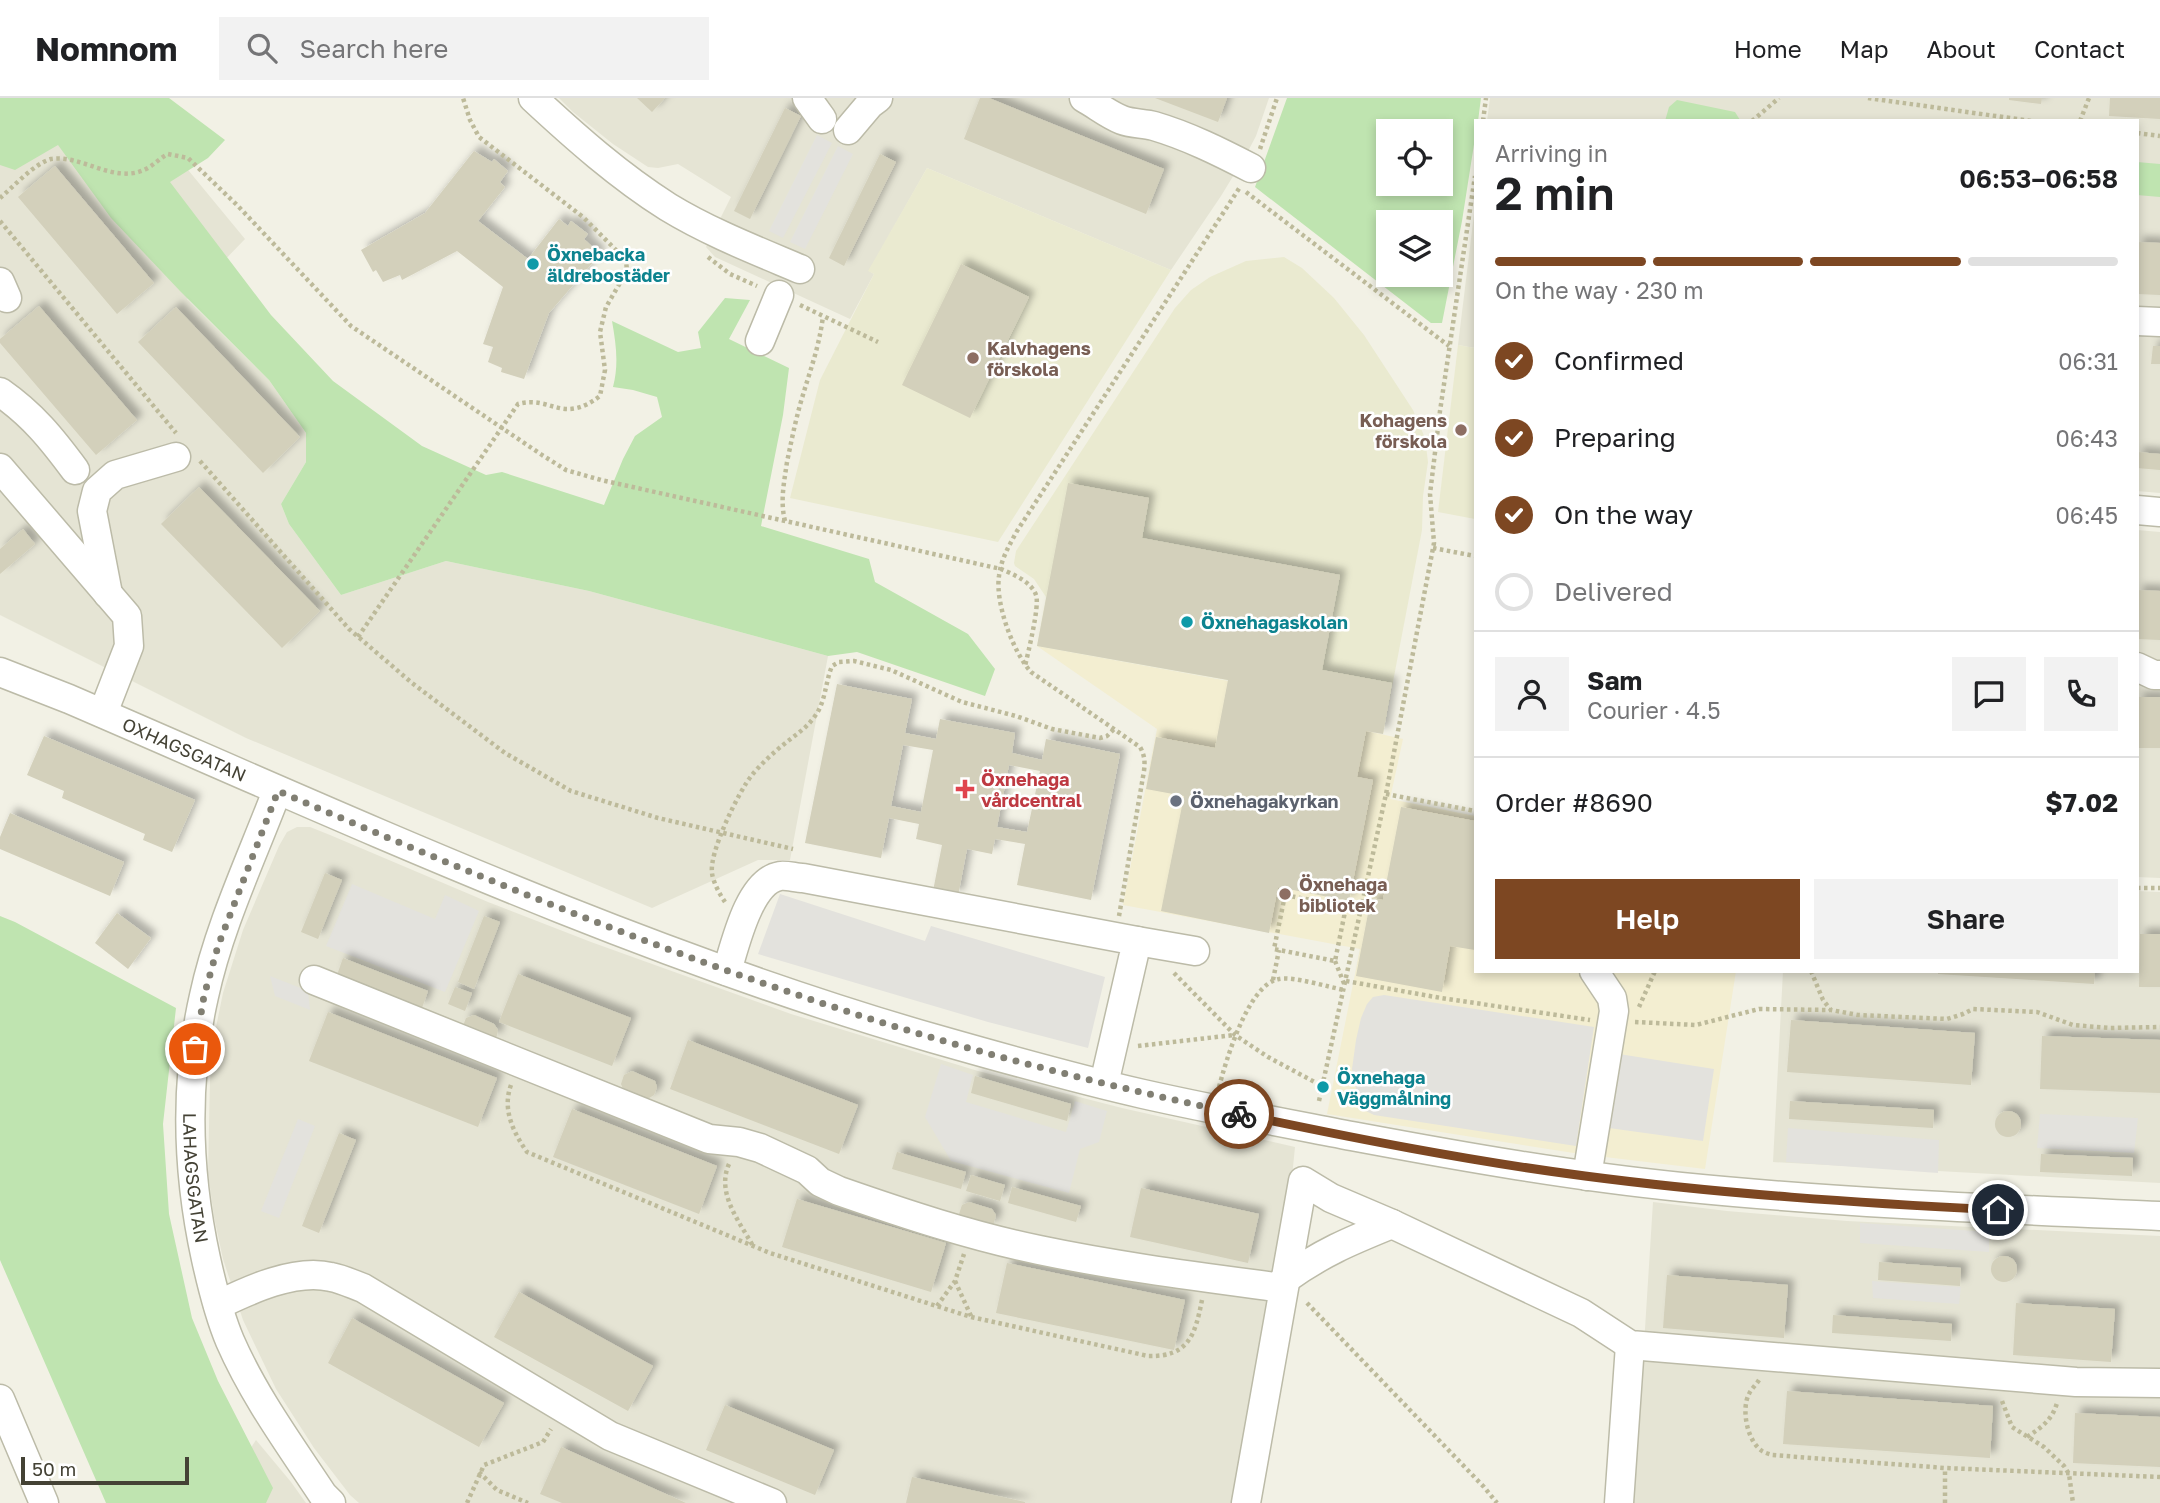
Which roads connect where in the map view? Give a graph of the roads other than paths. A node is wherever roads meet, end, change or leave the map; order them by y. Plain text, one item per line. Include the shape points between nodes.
1 (533, 98) edge
2 (878, 98) edge
3 (1084, 98) edge
4 (848, 130) dead end
5 (1246, 177) road end
6 (800, 269) dead end
7 (779, 295) dead end
8 (2139, 321) edge
9 (2160, 322) edge
10 (760, 341) dead end
11 (0, 392) edge
12 (184, 451) road end
13 (0, 468) edge
14 (75, 470) dead end
15 (2139, 510) edge
16 (2160, 512) edge
17 (108, 594) junction
18 (2139, 668) edge
19 (0, 672) edge
20 (2160, 675) edge
21 (103, 713) junction
22 (278, 791) junction
23 (1130, 934) junction
24 (1195, 951) dead end
25 (727, 971) junction
26 (1595, 973) edge
27 (314, 980) dead end
28 (1104, 1084) junction
29 (1587, 1176) junction
30 (2160, 1216) edge
31 (1392, 1224) junction
32 (1283, 1284) junction
33 (219, 1306) junction
34 (1629, 1346) junction
35 (2160, 1383) edge
36 (0, 1399) edge
37 (44, 1503) edge
38 (331, 1503) edge
39 (772, 1503) edge
40 (1246, 1503) edge
41 (1619, 1503) edge

1 - 6 street via 669,207
2 - 4 street
3 - 5 street via 1126,122 1152,125 1213,148
7 - 10 street
8 - 9 street
11 - 14 street via 25,410
12 - 17 street via 115,475 97,491 92,510
13 - 17 street
15 - 16 street
17 - 21 street via 127,616 129,646
18 - 20 street
19 - 21 street, OXHAGSGATAN
21 - 22 street, OXHAGSGATAN
22 - 25 street, OXHAGSGATAN via 481,878
22 - 33 street, LAHAGSGATAN via 218,946 194,1061 189,1107 191,1167 198,1225
23 - 24 street
23 - 25 street via 781,876 756,893
23 - 28 street
25 - 28 street, OXHAGSGATAN via 927,1036
26 - 29 street via 1612,998 1618,1022
27 - 32 street via 709,1139 760,1148 839,1191 969,1233 1104,1263
28 - 29 street, OXHAGSGATAN via 1337,1133
29 - 30 street, OXHAGSGATAN via 1836,1200
31 - 32 street via 1337,1246
31 - 32 street via 1303,1181
31 - 34 street via 1581,1313
32 - 40 street
33 - 38 street, LAHAGSGATAN via 256,1395
33 - 39 street via 250,1290 296,1277 329,1276 363,1288 610,1436
34 - 35 street via 2076,1382
34 - 41 street
36 - 37 street

